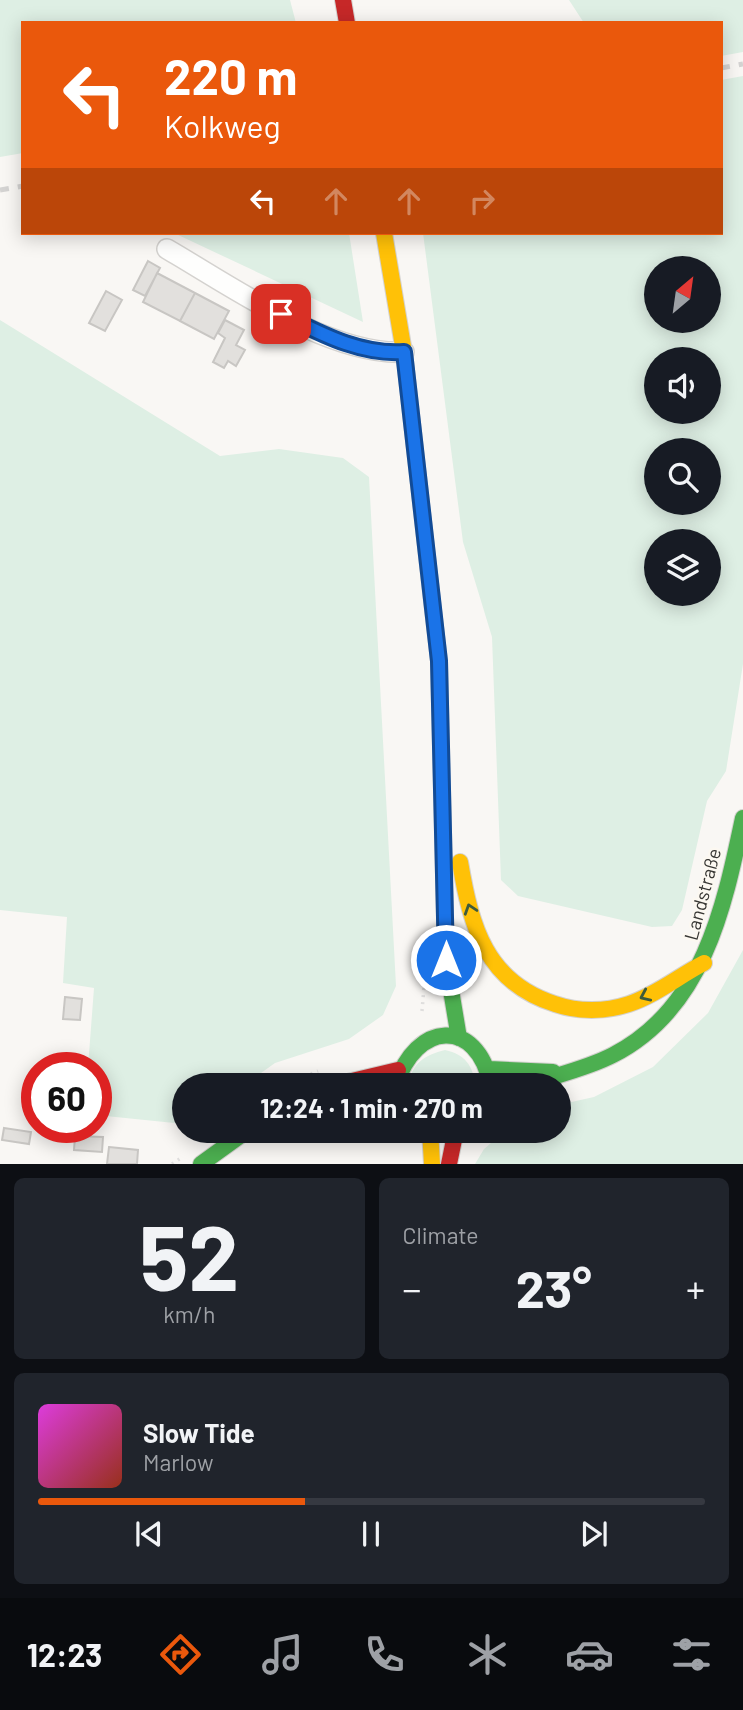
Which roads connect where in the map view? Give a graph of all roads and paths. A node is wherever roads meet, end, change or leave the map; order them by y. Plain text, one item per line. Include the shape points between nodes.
1 (343, 0) edge
2 (347, 21) edge
3 (384, 235) edge
4 (167, 249) dead end
5 (404, 352) junction
6 (743, 818) edge
7 (444, 835) junction
8 (446, 960) junction
9 (704, 963) junction
10 (425, 977) dead end
11 (430, 1014) junction
12 (429, 1038) junction
13 (459, 1038) junction
14 (562, 1072) joint
15 (399, 1073) edge
16 (488, 1073) edge
17 (548, 1073) edge
18 (230, 1143) edge
19 (431, 1143) edge
20 (453, 1143) edge
21 (201, 1164) edge
22 (432, 1164) edge
23 (449, 1164) edge

1 - 2 main road
3 - 5 main road
4 - 5 street via 323,335 358,348
5 - 7 main road via 439,661
6 - 9 main road, Landstraße via 727,892
7 - 8 main road
9 -> 7 main road via 652,994 618,1007 585,1010 557,1006 525,992 502,974 486,952 467,904 459,858
8 - 11 main road
8 - 13 main road
9 - 14 main road, Landstraße via 670,1012 641,1038 617,1054
10 - 11 path
11 - 12 main road
12 - 13 main road
12 - 15 main road via 405,1056
13 - 16 main road via 473,1045
14 - 17 main road, Landstraße
18 - 21 main road
19 - 22 main road
20 - 23 main road

